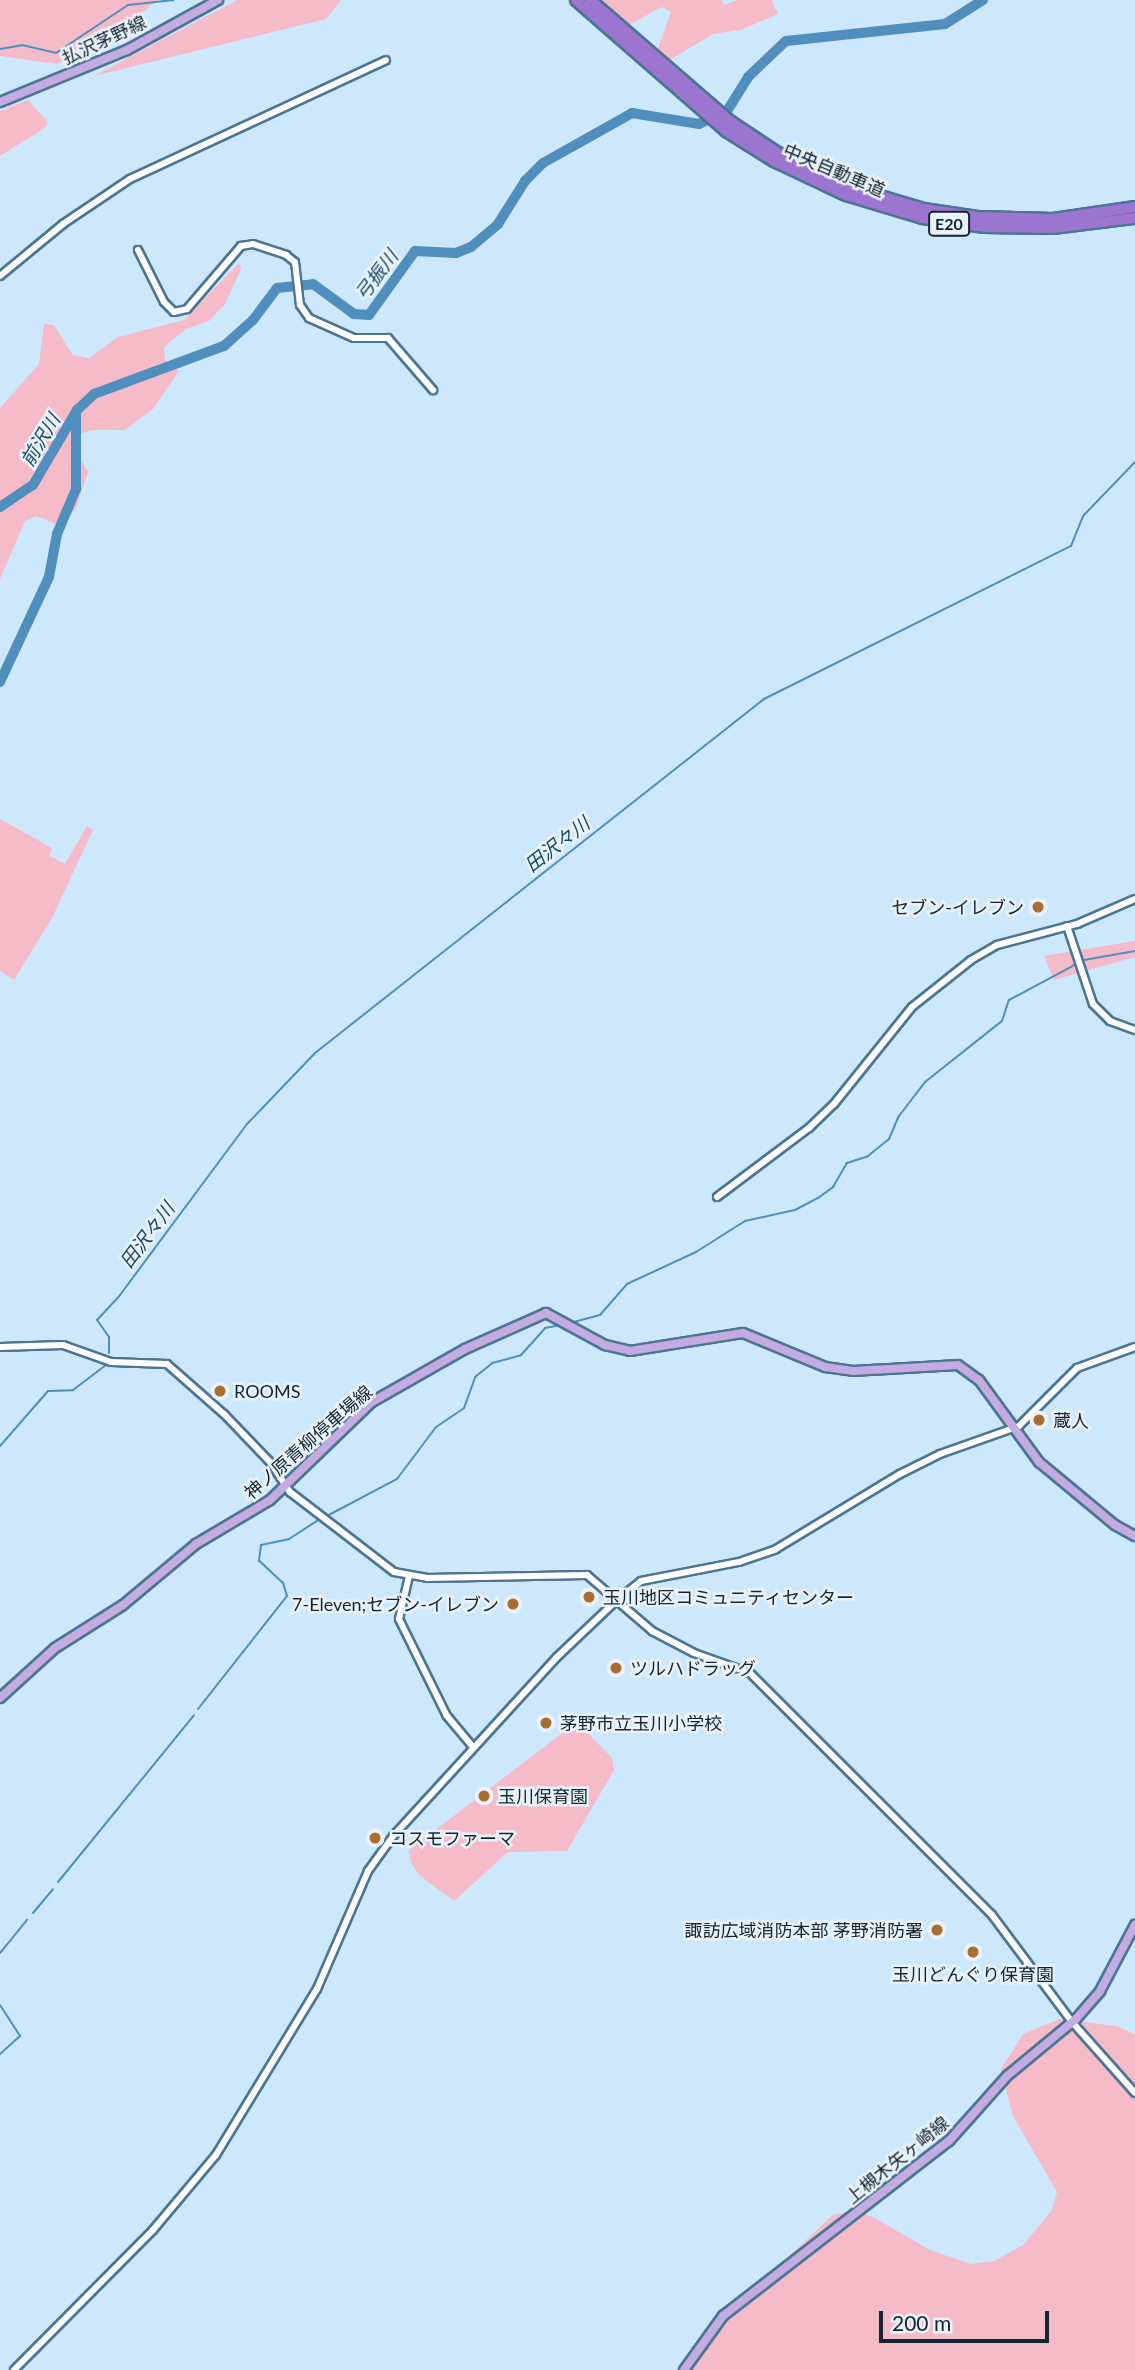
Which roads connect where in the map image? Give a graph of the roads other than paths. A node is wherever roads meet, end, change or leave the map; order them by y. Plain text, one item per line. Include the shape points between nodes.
1 (218, 0) edge
2 (576, 0) edge
3 (590, 0) edge
4 (629, 42) junction
5 (386, 60) dead end
6 (0, 102) edge
7 (776, 157) junction
8 (1135, 207) edge
9 (1135, 218) edge
10 (138, 250) dead end
11 (0, 276) edge
12 (433, 390) dead end
13 (1135, 899) edge
14 (1067, 926) junction
15 (1135, 1030) edge
16 (717, 1197) dead end
17 (0, 1347) edge
18 (1135, 1347) edge
19 (1012, 1429) junction
20 (285, 1486) junction
21 (1135, 1536) edge
22 (408, 1576) junction
23 (617, 1600) junction
24 (0, 1698) edge
25 (473, 1747) junction
26 (1135, 1925) edge
27 (1072, 2022) junction
28 (1135, 2093) edge
29 (14, 2370) edge
30 (684, 2370) edge

1 - 6 main road, 払沢茅野線 via 127,50
2 - 4 highway, 中央自動車道 / E20
3 - 4 highway, 中央自動車道 / E20
4 - 7 highway, 中央自動車道 / E20
5 - 11 street via 130,179 63,224
7 - 8 highway, 中央自動車道 / E20 via 850,187 951,214 1053,219
7 - 9 highway, 中央自動車道 / E20 via 858,200 950,224 1053,228
10 - 12 street via 164,302 174,312 187,309 241,246 253,244 286,255 295,262 300,305 309,318 354,338 388,338
13 - 14 street
14 - 15 street via 1085,989 1110,1021
14 - 16 street via 997,945 933,988 912,1007 834,1104
17 - 20 street via 63,1345 111,1362 167,1364 224,1414 271,1463
18 - 19 street via 1077,1368
19 - 20 main road, 神ノ原青柳停車場線 via 979,1380 958,1365 853,1371 825,1367 743,1334 630,1350 605,1345 546,1313 465,1349 372,1402
19 - 21 main road, 神ノ原青柳停車場線 via 1063,1484
19 - 23 street via 940,1454 900,1474 759,1558 641,1581
20 - 22 street via 379,1563
20 - 24 main road, 神ノ原青柳停車場線 via 240,1521 196,1544 123,1605 55,1648
22 - 23 street via 574,1573 587,1575
22 - 25 street via 399,1619 447,1716
23 - 25 street
23 - 27 street via 652,1631 694,1653 750,1673 992,1915
25 - 29 street via 420,1803 368,1871 317,1989 216,2155 153,2230
26 - 27 main road, 上槻木矢ヶ崎線 via 1100,1991
27 - 28 street
27 - 30 main road, 上槻木矢ヶ崎線 via 1007,2076 949,2141 723,2316

